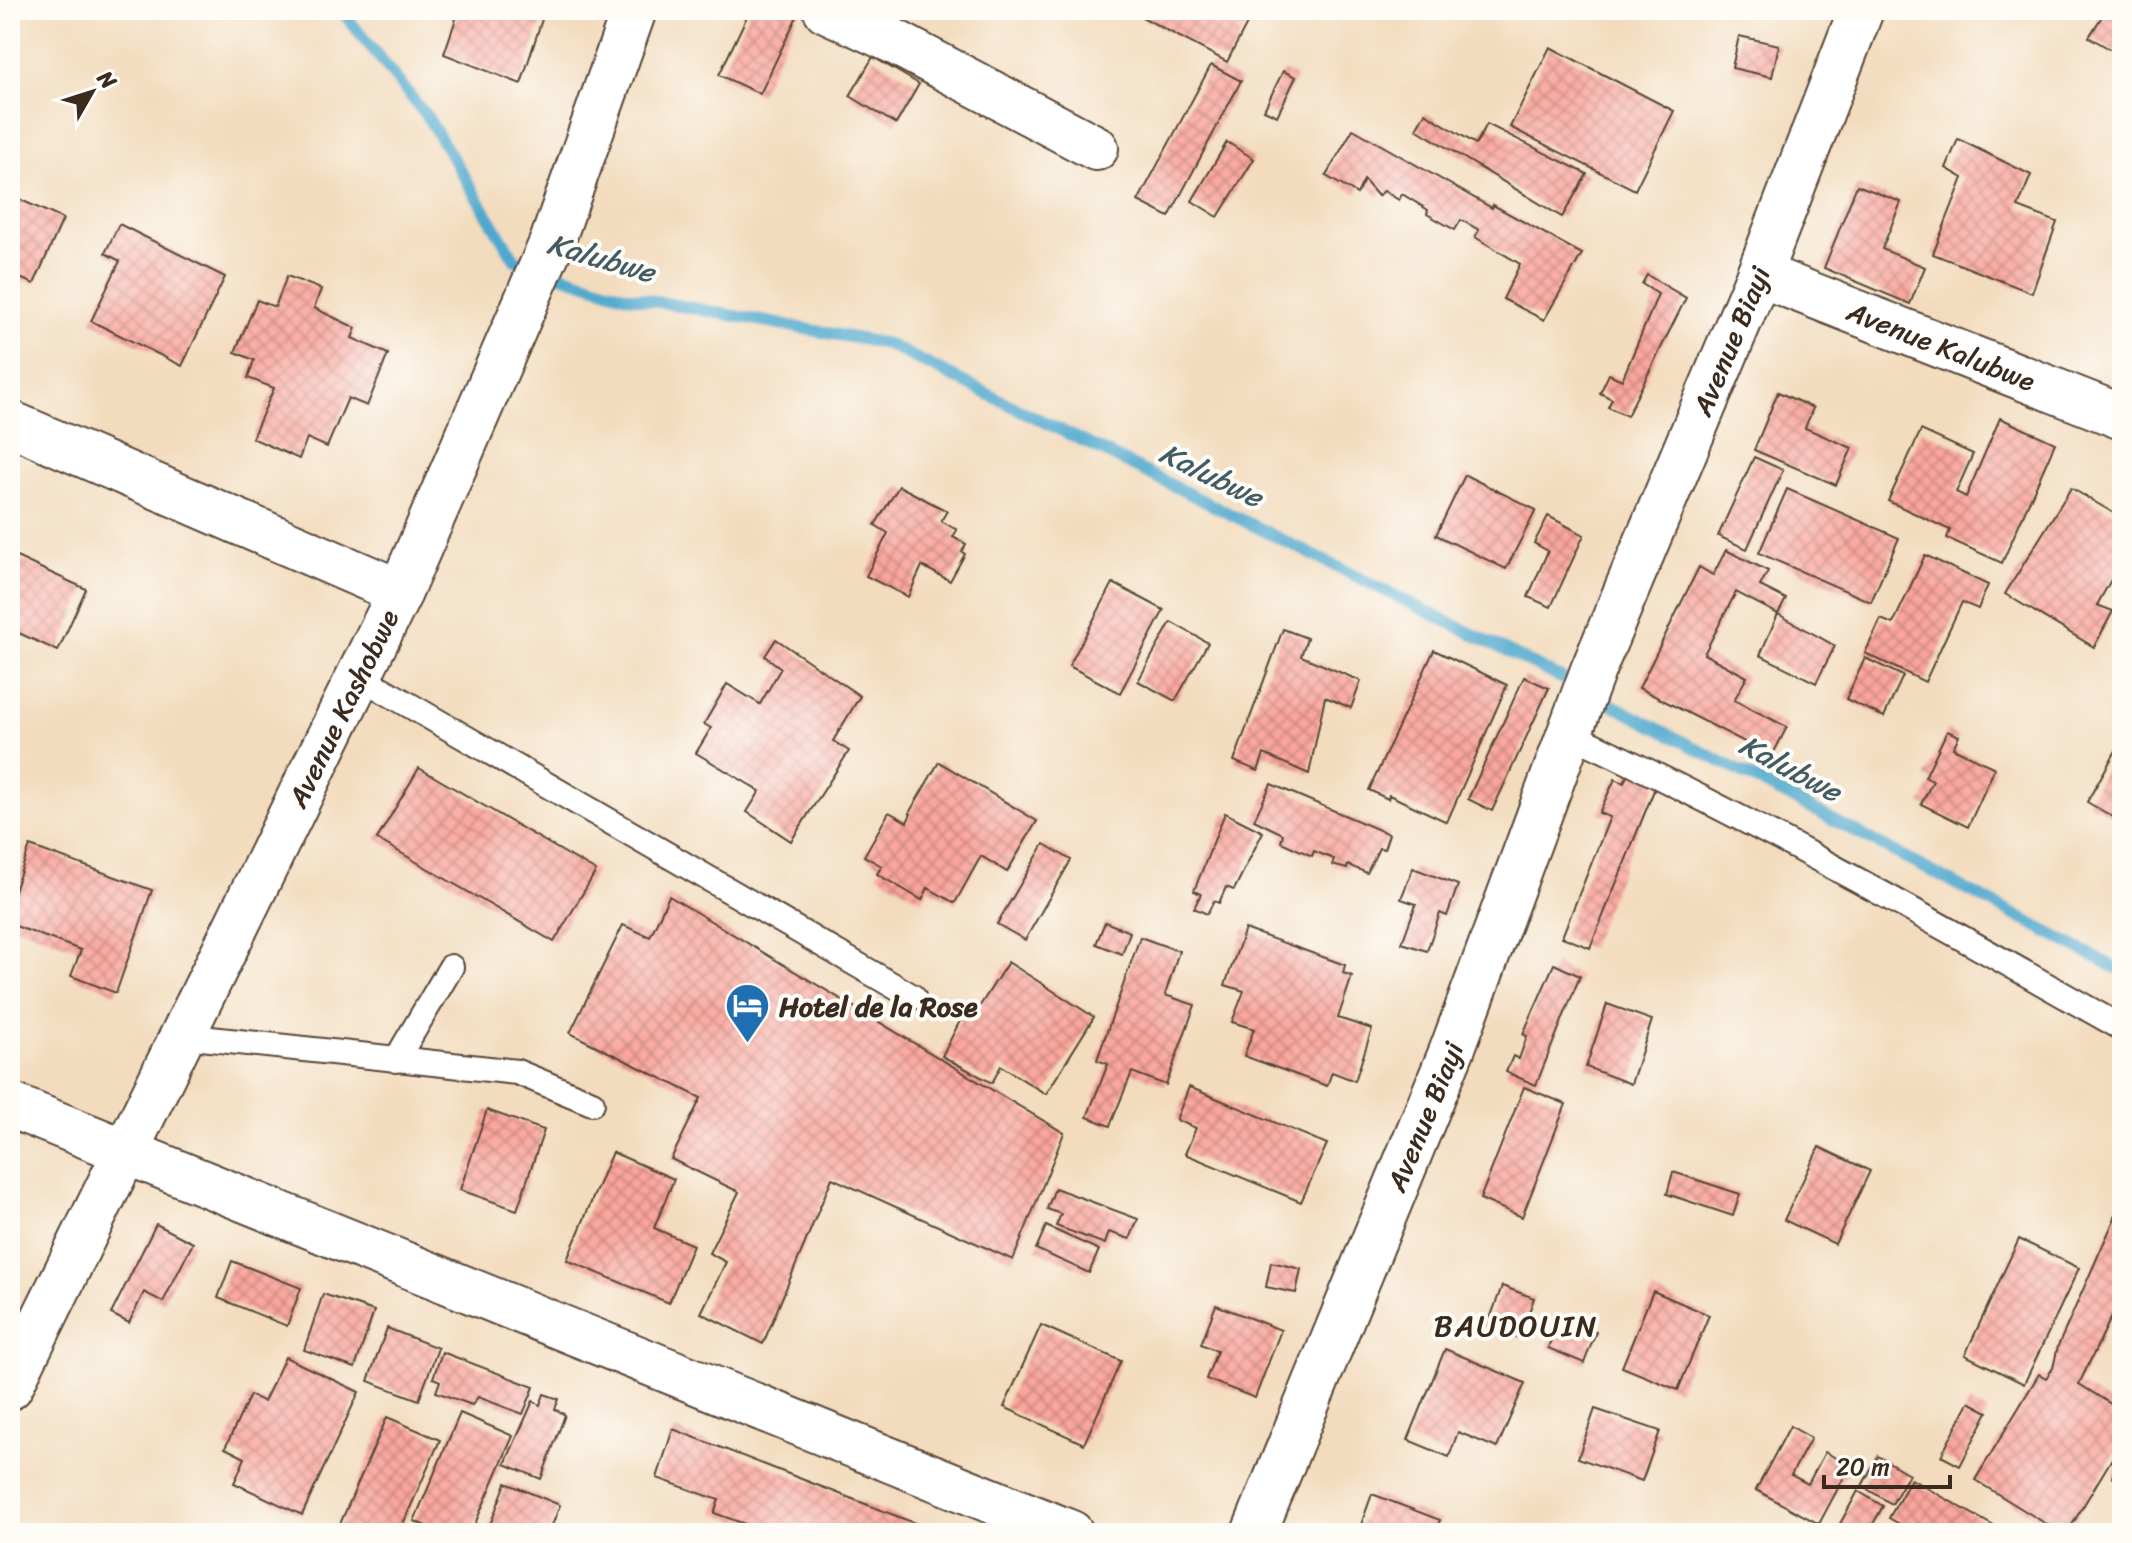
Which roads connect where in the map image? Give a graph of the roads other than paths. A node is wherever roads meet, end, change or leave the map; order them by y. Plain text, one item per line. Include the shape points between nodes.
1 (634, 10) edge
2 (826, 10) edge
3 (1861, 10) edge
4 (1096, 148) dead end
5 (1759, 274) junction
6 (2122, 417) edge
7 (10, 423) edge
8 (400, 592) junction
9 (359, 676) junction
10 (1583, 700) junction
11 (451, 967) dead end
12 (913, 997) dead end
13 (2122, 1028) edge
14 (183, 1036) junction
15 (396, 1060) junction
16 (592, 1103) dead end
17 (10, 1105) edge
18 (127, 1151) junction
19 (10, 1387) edge
20 (1071, 1533) edge
21 (1254, 1533) edge

1 - 8 street, Avenue Kashobwe via 544,260
2 - 4 street
3 - 5 street, Avenue Biayi
5 - 6 street, Avenue Kalubwe
5 - 10 street, Avenue Biayi
7 - 8 street
8 - 9 street, Avenue Kashobwe
9 - 12 lane
9 - 14 street, Avenue Kashobwe
10 - 13 lane via 1671,781
10 - 21 street, Avenue Biayi via 1446,1065
11 - 15 lane
14 - 15 lane
14 - 18 street, Avenue Kashobwe
15 - 16 lane via 517,1072
17 - 18 street
18 - 19 street, Avenue Kashobwe
18 - 20 street

